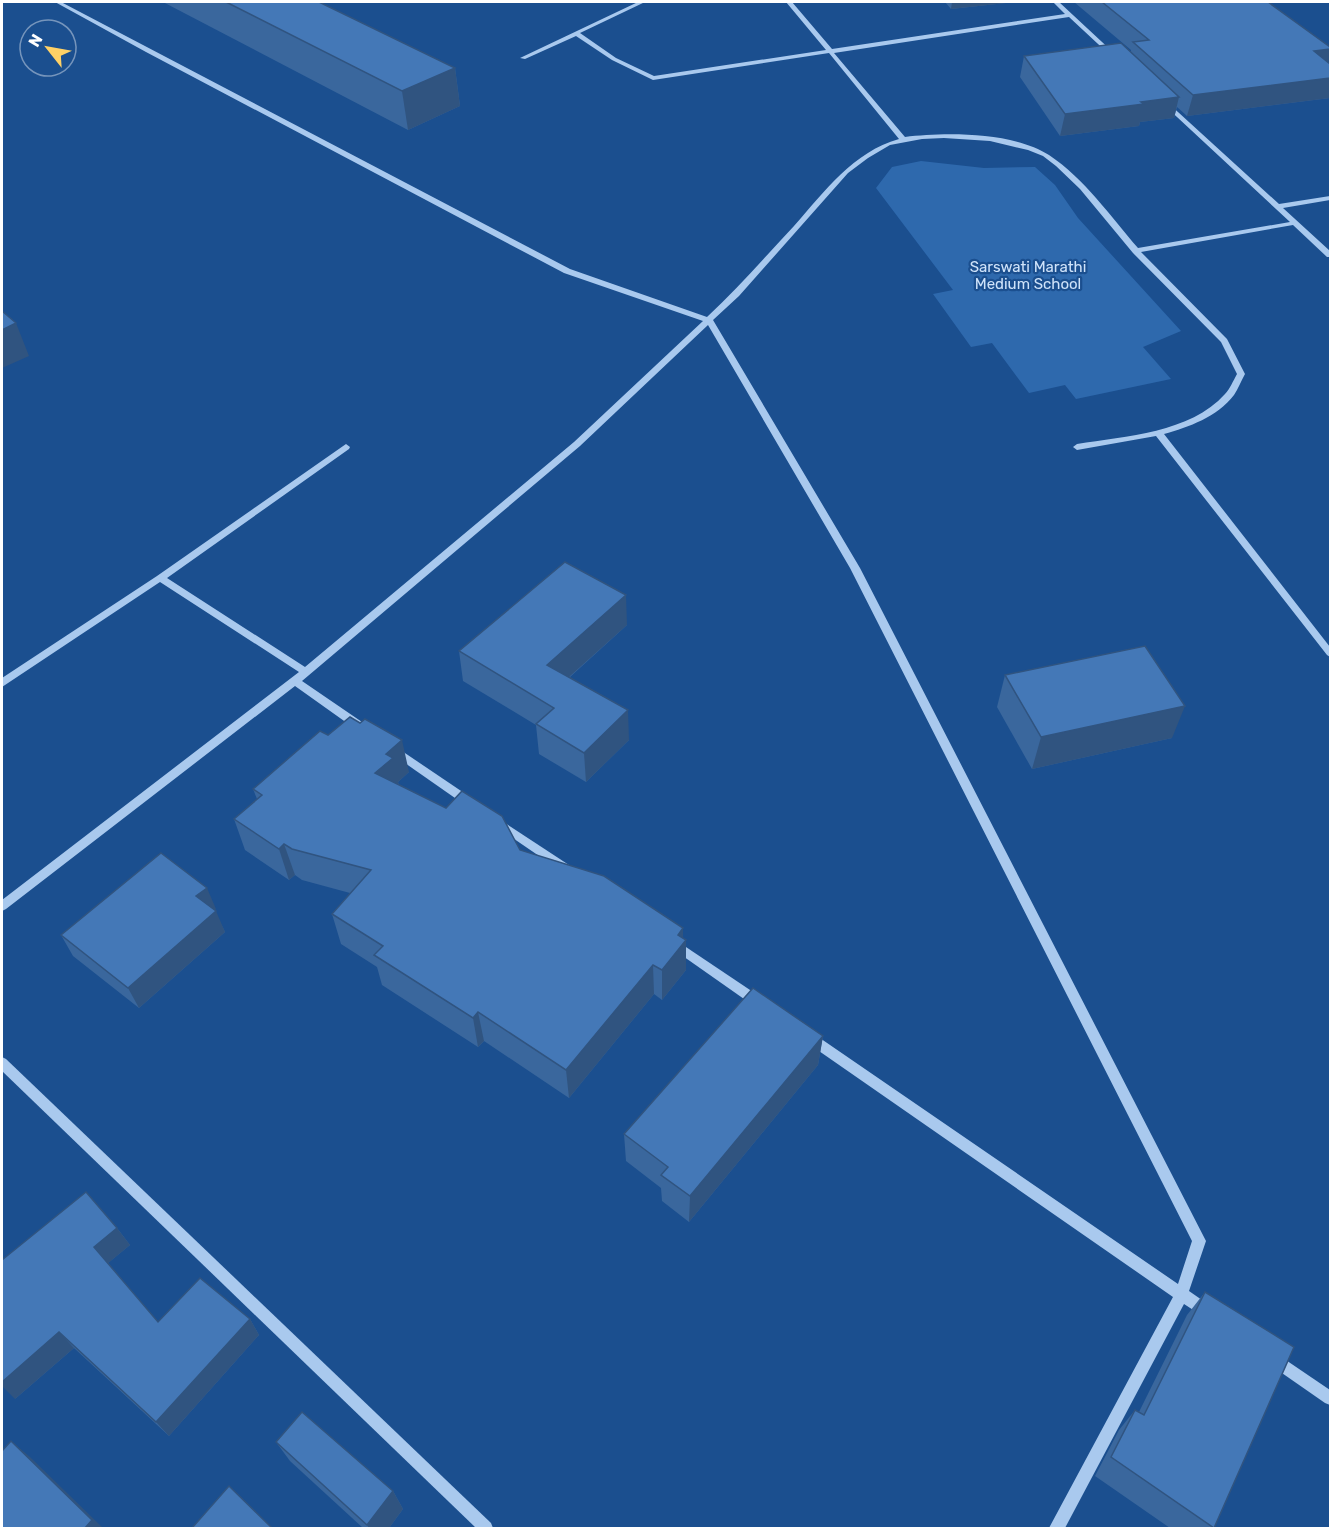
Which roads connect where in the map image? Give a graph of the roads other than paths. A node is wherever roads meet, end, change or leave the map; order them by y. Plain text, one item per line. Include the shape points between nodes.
1 (58, 2) edge
2 (642, 2) edge
3 (789, 2) edge
4 (1056, 2) edge
5 (1071, 15) junction
6 (576, 33) junction
7 (830, 51) junction
8 (523, 58) dead end
9 (1122, 63) edge
10 (1156, 95) edge
11 (904, 140) junction
12 (1330, 198) edge
13 (1277, 207) junction
14 (1294, 223) junction
15 (1136, 251) junction
16 (1330, 255) edge
17 (709, 320) junction
18 (1158, 432) junction
19 (346, 447) dead end
20 (1077, 447) dead end
21 (160, 578) junction
22 (1330, 653) edge
23 (306, 672) junction
24 (295, 681) junction
25 (2, 683) edge
26 (364, 729) edge
27 (384, 743) edge
28 (571, 872) edge
29 (2, 906) edge
30 (659, 933) edge
31 (768, 1008) edge
32 (797, 1029) edge
33 (2, 1063) edge
34 (1181, 1295) junction
35 (1219, 1320) edge
36 (1265, 1353) edge
37 (1330, 1398) edge
38 (486, 1528) edge
39 (1057, 1528) edge

1 - 17 street via 567,271
2 - 6 street
3 - 7 street
4 - 5 street
5 - 7 street
5 - 9 street
6 - 7 street via 614,59 653,78
6 - 8 street
7 - 11 street
10 - 13 street
11 - 15 street via 928,136 983,137 1044,154 1075,181
11 - 17 street via 866,156 846,172
12 - 13 street
13 - 14 street
14 - 15 street
14 - 16 street
15 - 18 street via 1224,341 1241,374 1236,388 1218,408 1195,421
17 - 23 street via 577,444
17 - 34 street via 855,568 1199,1242
18 - 20 street
18 - 22 street
19 - 21 street
21 - 23 street
21 - 25 street
23 - 24 street
24 - 26 street
24 - 29 street
27 - 28 street
30 - 31 street
32 - 34 street
33 - 38 street
34 - 35 street
34 - 39 street
36 - 37 street

